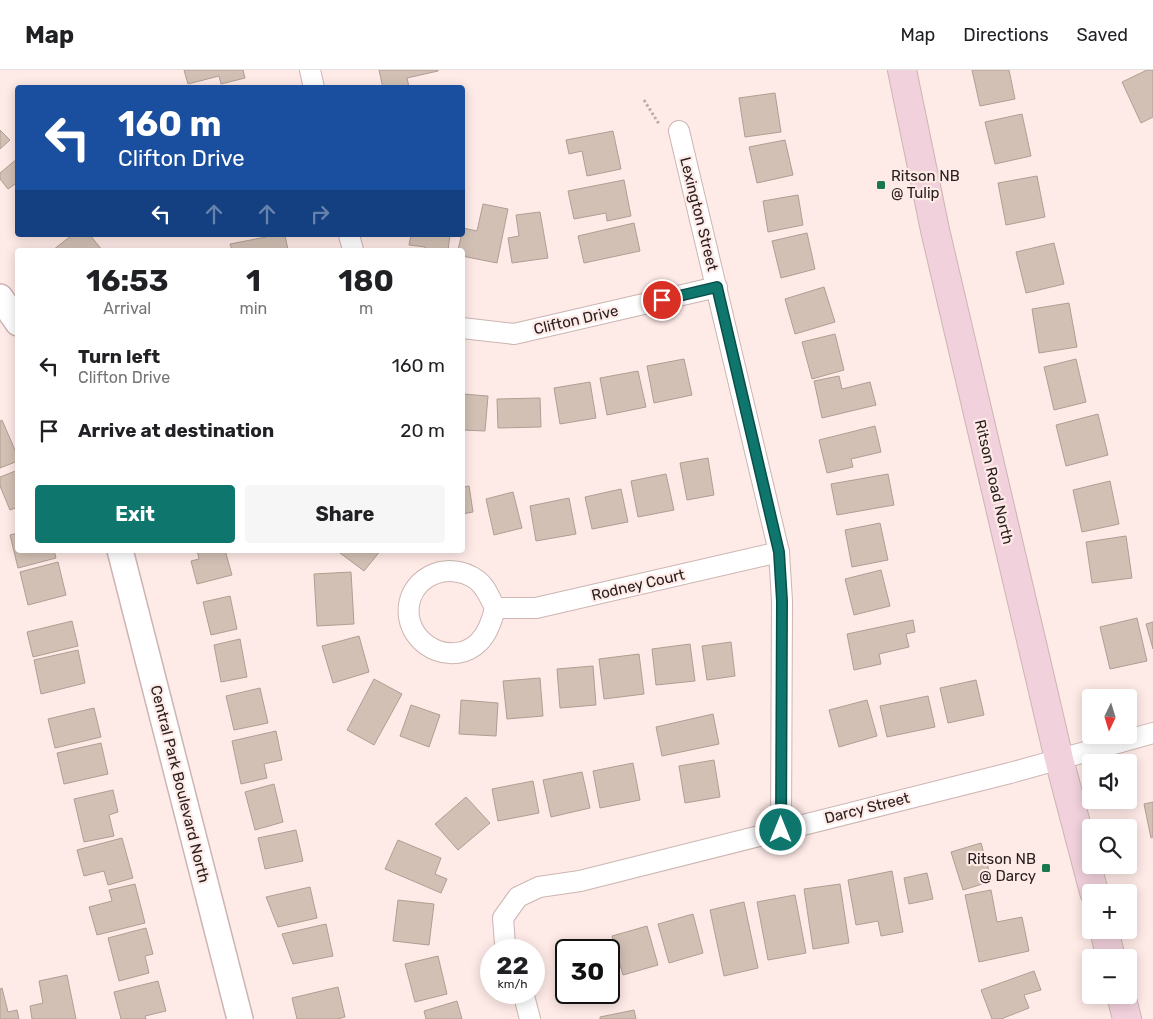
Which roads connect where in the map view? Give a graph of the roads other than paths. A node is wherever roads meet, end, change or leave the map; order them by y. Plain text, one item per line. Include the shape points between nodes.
1 (310, 70) edge
2 (902, 70) edge
3 (313, 85) edge
4 (679, 131) road end
5 (717, 287) junction
6 (0, 297) edge
7 (15, 319) edge
8 (465, 328) edge
9 (779, 552) junction
10 (121, 553) edge
11 (495, 608) junction
12 (1153, 733) edge
13 (1059, 759) junction
14 (781, 830) junction
15 (1092, 884) edge
16 (505, 939) edge
17 (526, 1004) edge
18 (1123, 1004) edge
19 (240, 1019) edge
20 (530, 1019) edge
21 (1127, 1019) edge

1 - 3 street
2 - 13 main road, Ritson Road North via 934,230
4 - 5 street, Lexington Street
5 - 8 street, Clifton Drive via 514,334
5 - 9 street, Lexington Street
6 - 7 street
9 - 11 street, Rodney Court via 536,608
9 - 14 street, Lexington Street via 782,601
10 - 19 street, Central Park Boulevard North
11 - 11 street via 488,592 478,581 466,573 452,570 438,572 425,579 415,590 409,616 419,640 441,653 454,654 478,644 486,634
12 - 13 street, Darcy Street
13 - 14 street, Darcy Street
13 - 15 main road, Ritson Road North
14 - 16 street, Darcy Street via 580,881 539,887 518,897 503,918
17 - 20 street
18 - 21 main road

